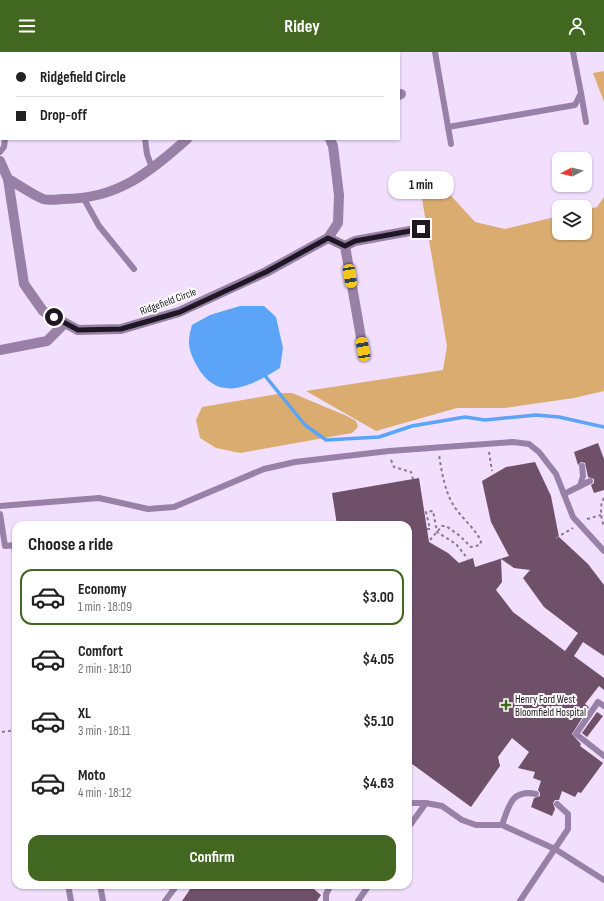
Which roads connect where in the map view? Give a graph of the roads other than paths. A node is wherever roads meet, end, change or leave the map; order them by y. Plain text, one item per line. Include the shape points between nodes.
1 (435, 52) edge
2 (573, 52) edge
3 (581, 93) junction
4 (586, 122) dead end
5 (448, 127) junction
6 (5, 140) edge
7 (145, 140) edge
8 (185, 140) edge
9 (331, 140) edge
10 (451, 144) dead end
11 (0, 152) edge
12 (0, 161) edge
13 (152, 168) junction
14 (8, 179) junction
15 (84, 199) junction
16 (421, 229) dead end
17 (328, 238) junction
18 (345, 246) junction
19 (134, 269) dead end
20 (65, 323) junction
21 (363, 349) dead end
22 (0, 350) edge
23 (584, 468) dead end
24 (590, 482) dead end
25 (580, 486) junction
26 (564, 494) junction
27 (0, 506) edge
28 (0, 514) edge
29 (12, 545) edge
30 (604, 551) edge
31 (604, 706) edge
32 (604, 756) edge
33 (536, 794) dead end
34 (412, 803) edge
35 (426, 803) junction
36 (557, 804) dead end
37 (412, 822) edge
38 (502, 825) junction
39 (555, 849) junction
40 (604, 880) edge
41 (68, 889) edge
42 (101, 889) edge
43 (174, 889) edge
44 (329, 889) edge
45 (366, 889) edge
46 (70, 901) edge
47 (103, 901) edge
48 (165, 901) edge
49 (326, 901) edge
50 (358, 901) edge
51 (520, 901) edge

1 - 5 lane
2 - 3 lane
3 - 4 lane
3 - 5 lane via 575,105
5 - 10 lane
6 - 11 lane
7 - 13 lane
8 - 13 street
9 - 17 street via 334,146 339,195 338,223
12 - 14 street, Ridgefield Circle
13 - 15 street via 101,196
14 - 15 street via 44,199
14 - 20 street, Ridgefield Circle via 24,284 43,310
15 - 19 lane via 99,226
16 - 18 street via 355,241
17 - 18 street
17 - 20 street, Ridgefield Circle via 266,272 180,312 121,329 78,330
18 - 21 street
20 - 22 street via 47,341
23 - 25 lane
24 - 25 lane
25 - 26 lane
26 - 27 lane via 556,474 539,452 529,444 513,442 389,451 295,462 264,469 174,507 148,509 99,498
26 - 30 lane via 573,517
28 - 29 lane via 5,546
31 - 32 lane via 598,702 576,734
33 - 38 lane via 526,792 515,796
34 - 35 lane
35 - 37 lane
35 - 38 lane via 442,806 462,820 476,825
36 - 39 lane via 568,814 568,829
38 - 39 lane
39 - 40 lane
39 - 51 lane
41 - 46 lane
42 - 47 lane
43 - 48 lane
44 - 49 lane
45 - 50 lane

